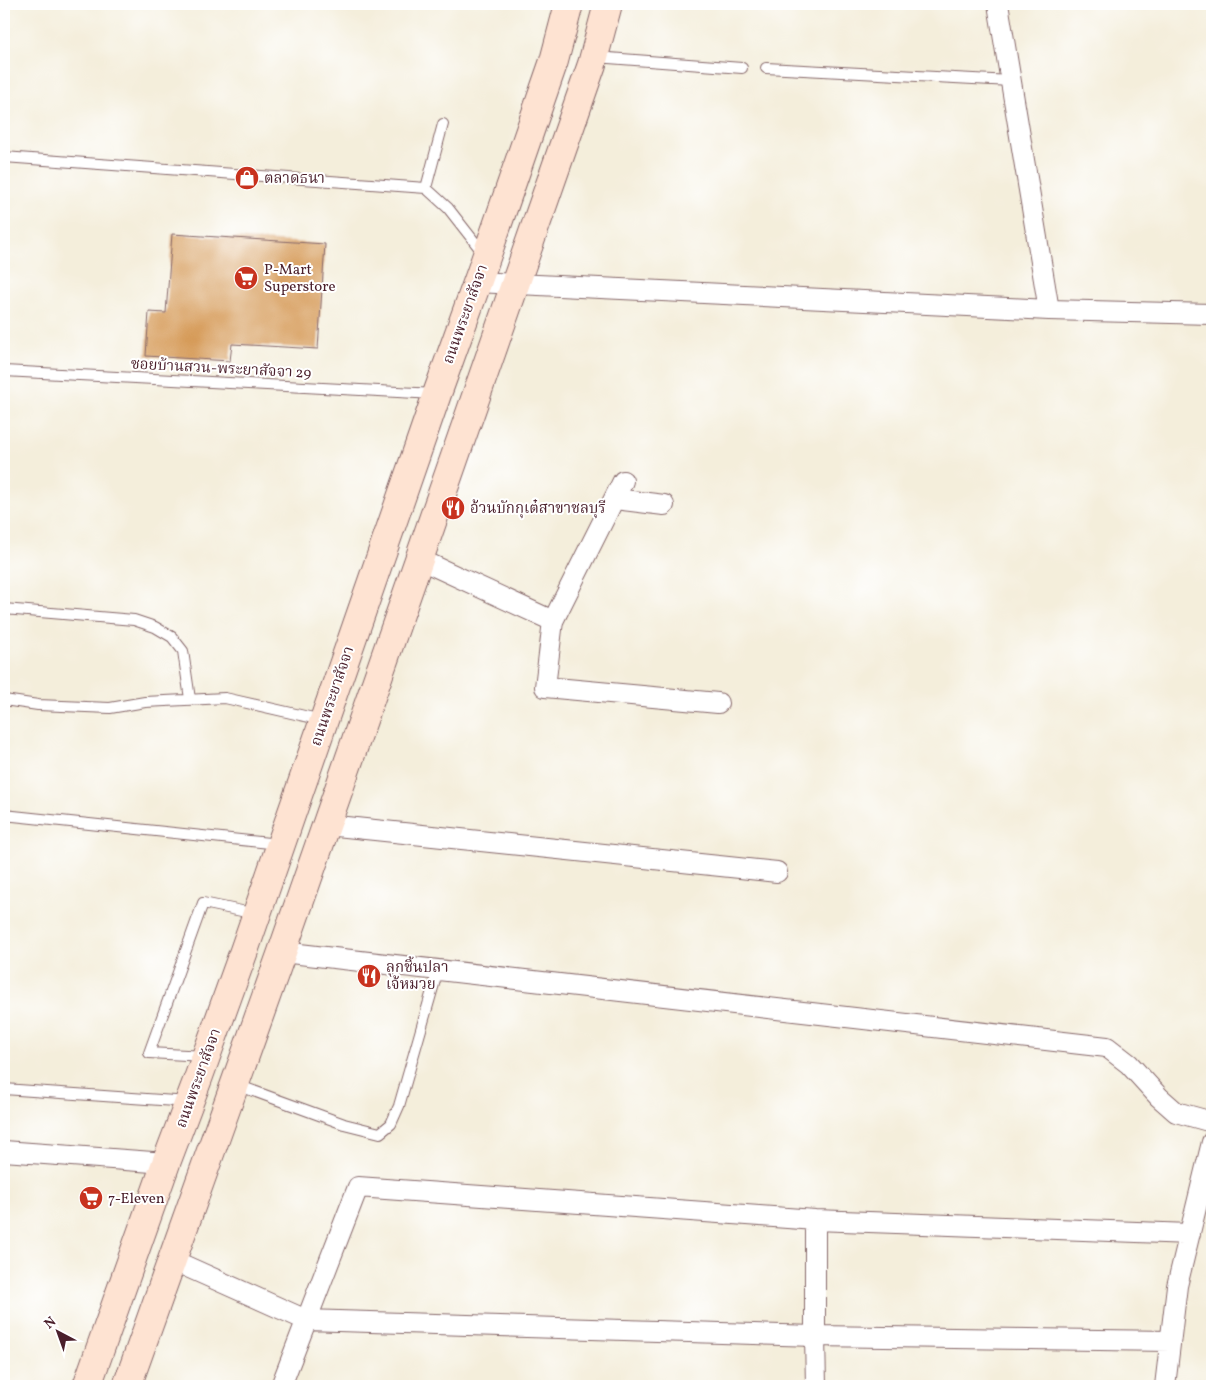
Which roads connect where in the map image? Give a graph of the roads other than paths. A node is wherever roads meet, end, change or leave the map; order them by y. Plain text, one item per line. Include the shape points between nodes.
1 (608, 4) edge
2 (998, 4) edge
3 (565, 5) edge
4 (594, 56) junction
5 (742, 68) dead end
6 (766, 68) dead end
7 (1011, 81) junction
8 (443, 124) dead end
9 (4, 157) edge
10 (426, 188) junction
11 (486, 256) junction
12 (477, 282) junction
13 (515, 284) junction
14 (1049, 310) junction
15 (1212, 314) edge
16 (4, 371) edge
17 (437, 394) junction
18 (664, 505) dead end
19 (419, 559) junction
20 (4, 609) edge
21 (553, 621) junction
22 (190, 699) junction
23 (4, 700) edge
24 (718, 703) dead end
25 (324, 721) junction
26 (4, 815) edge
27 (326, 826) junction
28 (281, 845) junction
29 (777, 872) dead end
30 (257, 914) junction
31 (282, 952) junction
32 (438, 970) junction
33 (206, 1056) junction
34 (235, 1084) junction
35 (4, 1090) edge
36 (190, 1102) junction
37 (1212, 1122) edge
38 (1212, 1142) edge
39 (4, 1151) edge
40 (166, 1163) junction
41 (815, 1220) junction
42 (1190, 1234) junction
43 (172, 1260) junction
44 (306, 1320) junction
45 (815, 1336) junction
46 (1170, 1341) junction
47 (87, 1386) edge
48 (127, 1386) edge
49 (281, 1386) edge
50 (816, 1386) edge
51 (1165, 1386) edge

1 - 4 main road
2 - 7 street
3 - 11 main road, ถนนพระยาสัจจา via 554,61
4 - 5 lane
4 - 13 main road
6 - 7 lane
7 - 14 street
8 - 10 lane
9 - 10 lane
10 - 11 lane via 448,208
11 - 12 main road, ถนนพระยาสัจจา
12 - 13 street
12 - 17 main road, ถนนพระยาสัจจา
13 - 14 street
13 - 19 main road
14 - 15 street
16 - 17 lane, ซอยบ้านสวน-พระยาสัจจา 29
17 - 25 main road, ถนนพระยาสัจจา
18 - 21 street via 619,490
19 - 21 street
19 - 27 main road
20 - 22 lane via 134,620 155,627 172,637 183,652
21 - 24 street via 545,687
22 - 23 lane via 110,708
22 - 25 lane via 225,698
25 - 28 main road, ถนนพระยาสัจจา
26 - 28 lane
27 - 29 street
27 - 31 main road
28 - 30 main road, ถนนพระยาสัจจา
30 - 33 main road, ถนนพระยาสัจจา
30 - 33 lane via 203,903 149,1053
31 - 32 street
31 - 34 main road
32 - 34 lane via 399,1106 391,1124 380,1133 344,1124
32 - 37 street via 1108,1047 1176,1112
33 - 36 main road, ถนนพระยาสัจจา
34 - 43 main road
35 - 36 lane
36 - 40 main road, ถนนพระยาสัจจา
38 - 42 street
39 - 40 street
40 - 47 main road, ถนนพระยาสัจจา
41 - 42 street
41 - 44 street via 358,1187
41 - 45 street
42 - 46 street via 1177,1286
43 - 44 street
43 - 48 main road
44 - 45 street
44 - 49 street
45 - 46 street
45 - 50 street
46 - 51 street

